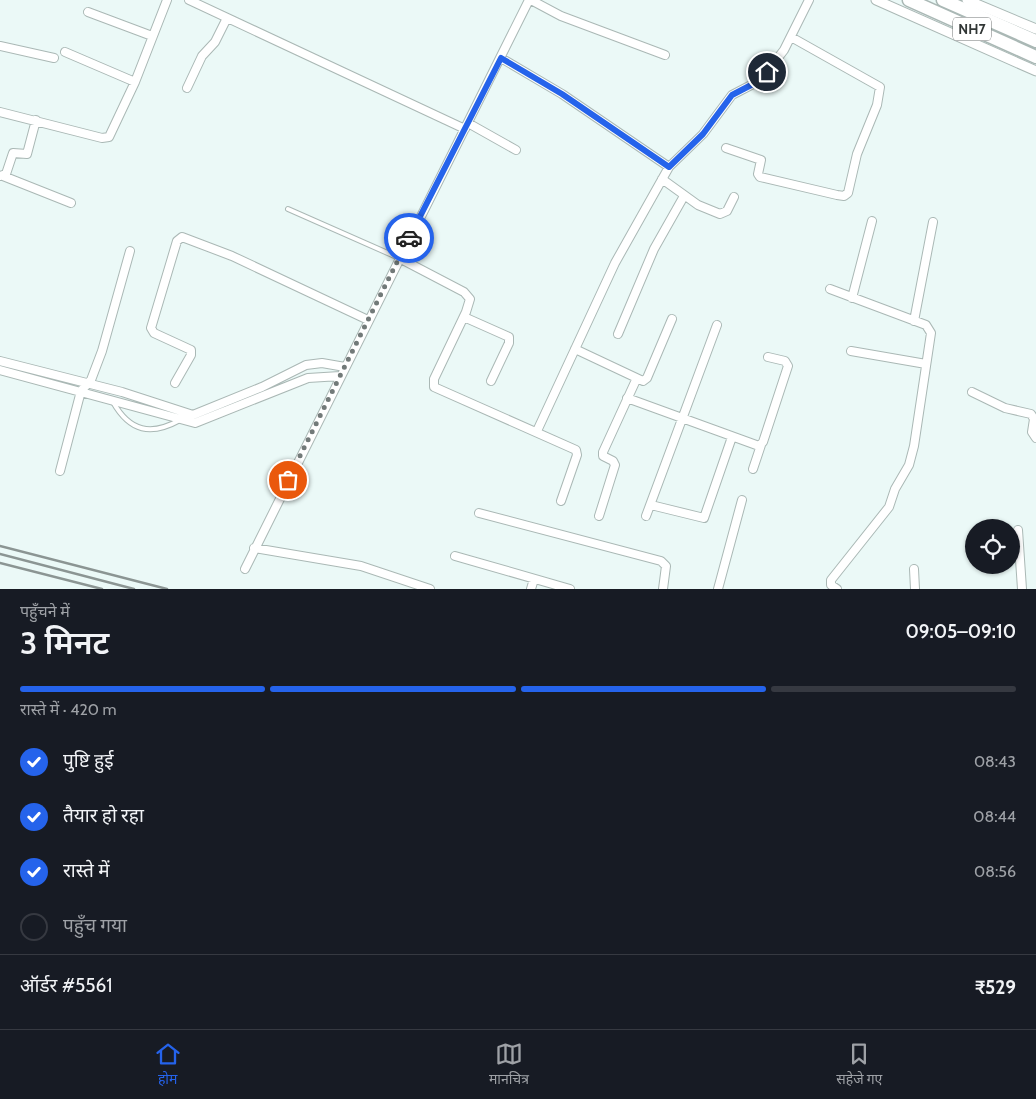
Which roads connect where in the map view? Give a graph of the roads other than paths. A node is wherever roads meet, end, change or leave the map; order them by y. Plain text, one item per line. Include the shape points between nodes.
1 (167, 0) edge
2 (189, 0) edge
3 (530, 0) edge
4 (809, 0) edge
5 (876, 0) edge
6 (909, 0) edge
7 (943, 0) edge
8 (967, 0) edge
9 (88, 12) dead end
10 (227, 18) junction
11 (1036, 28) edge
12 (152, 36) junction
13 (791, 37) junction
14 (1036, 41) edge
15 (0, 46) edge
16 (65, 52) dead end
17 (664, 55) dead end
18 (1036, 57) edge
19 (54, 58) dead end
20 (501, 58) junction
21 (1036, 71) edge
22 (135, 82) junction
23 (186, 88) dead end
24 (0, 112) edge
25 (36, 120) junction
26 (466, 126) junction
27 (726, 148) dead end
28 (516, 150) dead end
29 (669, 167) junction
30 (2, 176) edge
31 (662, 180) junction
32 (684, 196) junction
33 (734, 197) dead end
34 (70, 203) dead end
35 (288, 209) dead end
36 (872, 222) dead end
37 (933, 222) dead end
38 (130, 251) dead end
39 (399, 258) junction
40 (830, 289) dead end
41 (852, 298) junction
42 (464, 317) junction
43 (672, 319) dead end
44 (368, 320) junction
45 (914, 321) junction
46 (717, 325) dead end
47 (618, 334) dead end
48 (575, 349) junction
49 (852, 351) dead end
50 (768, 357) dead end
51 (0, 362) edge
52 (926, 364) junction
53 (345, 367) junction
54 (0, 370) edge
55 (340, 376) junction
56 (636, 380) junction
57 (491, 381) dead end
58 (175, 383) dead end
59 (88, 384) junction
60 (81, 391) junction
61 (972, 392) dead end
62 (627, 398) junction
63 (112, 400) junction
64 (195, 419) junction
65 (681, 419) junction
66 (180, 420) junction
67 (537, 431) junction
68 (732, 437) junction
69 (1036, 438) edge
70 (761, 445) junction
71 (753, 469) dead end
72 (60, 471) dead end
73 (742, 500) dead end
74 (561, 501) dead end
75 (650, 505) junction
76 (480, 513) dead end
77 (599, 516) dead end
78 (646, 516) dead end
79 (254, 548) junction
80 (455, 556) dead end
81 (1020, 560) edge
82 (244, 569) dead end
83 (914, 569) dead end
84 (534, 579) junction
85 (430, 589) edge
86 (531, 589) edge
87 (570, 589) edge
88 (663, 589) edge
89 (718, 589) edge
90 (837, 589) edge
91 (916, 589) edge
92 (1022, 589) edge

1 - 12 street
2 - 10 street
3 - 17 street via 562,16
3 - 20 street
4 - 13 street
5 - 21 street
6 - 18 highway, NH7
7 - 14 highway, NH7
8 - 11 street
9 - 12 street
10 - 23 street
10 - 26 street
12 - 22 street
13 - 27 street via 880,87 877,105 857,154 848,193 837,195 760,177 760,160
13 - 29 street via 767,72 755,83 732,95 703,134
15 - 19 street
16 - 22 street
20 - 26 street
20 - 29 street via 562,94
22 - 25 street via 111,134 106,138
24 - 25 street
25 - 30 street via 27,154 13,153
26 - 28 street
26 - 39 street
29 - 31 street
30 - 34 street
31 - 32 street
31 - 48 street via 615,263
32 - 33 street via 720,214 727,210
32 - 47 street via 654,249
35 - 39 lane
36 - 41 street
37 - 45 street
38 - 59 street via 102,351
39 - 42 street via 468,295 470,303
39 - 44 street
40 - 41 street
41 - 45 street
42 - 57 street via 509,336 509,343
42 - 67 street via 434,379 434,387
43 - 56 street via 645,380
44 - 53 street
44 - 58 street via 232,256 182,237 177,241 151,328 154,333 191,350
45 - 52 street via 931,330
46 - 65 street
48 - 56 street
48 - 67 street
49 - 52 street
50 - 70 street via 785,361 788,366
51 - 59 street
52 - 90 street via 909,465 889,507 831,580 831,585
53 - 55 street
53 - 64 street via 322,363 306,365
54 - 60 street
55 - 64 street via 308,378
55 - 79 street
56 - 62 street
59 - 60 street
59 - 64 street
60 - 63 street
60 - 72 street
61 - 69 street via 1006,408 1031,414 1034,419 1032,432
62 - 65 street
62 - 77 street via 603,452 603,456 615,465
63 - 66 street
63 - 66 lane via 126,420 142,429 157,430
64 - 66 street
65 - 68 street
65 - 75 street
67 - 74 street via 573,447 577,452
68 - 70 street
68 - 75 street via 704,518
70 - 71 street
73 - 89 street
75 - 78 street
76 - 88 street via 661,561 666,566
79 - 82 street
79 - 85 street via 361,566
80 - 84 street
81 - 92 street
83 - 91 street
84 - 86 street
84 - 87 street

